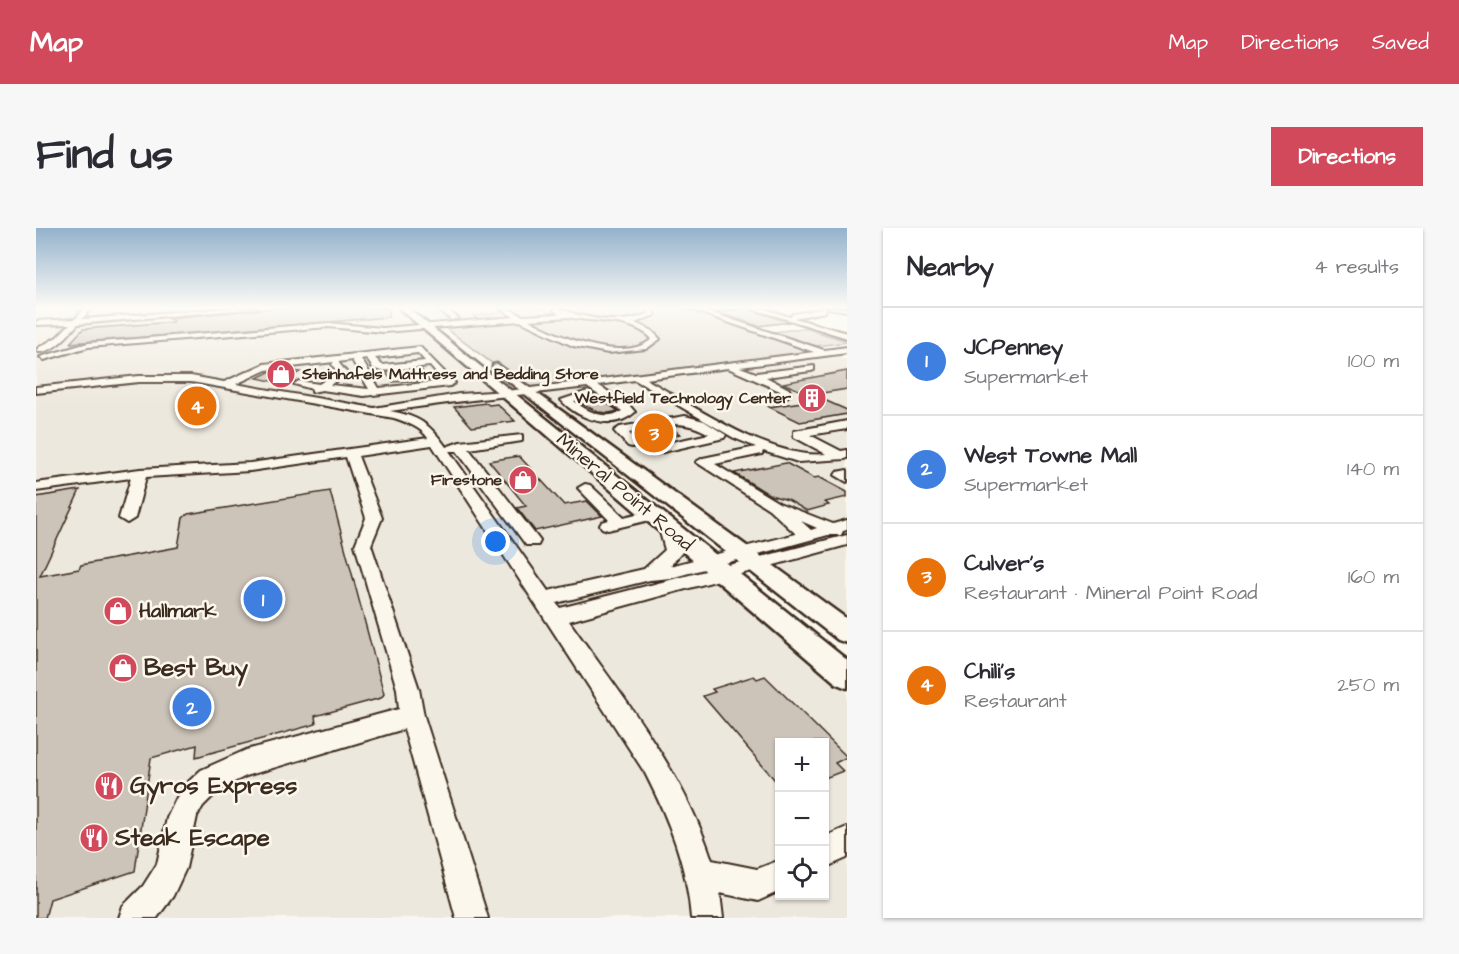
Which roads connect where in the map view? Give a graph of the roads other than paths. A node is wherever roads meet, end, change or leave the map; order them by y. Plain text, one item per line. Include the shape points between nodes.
1 (58, 340) edge
2 (144, 340) edge
3 (442, 340) edge
4 (561, 340) edge
5 (655, 340) edge
6 (787, 340) edge
7 (847, 350) edge
8 (826, 353) junction
9 (40, 354) edge
10 (369, 356) junction
11 (357, 359) junction
12 (487, 359) dead end
13 (432, 363) junction
14 (337, 364) junction
15 (308, 365) junction
16 (729, 365) junction
17 (811, 368) dead end
18 (482, 373) junction
19 (754, 376) junction
20 (636, 377) junction
21 (588, 383) junction
22 (229, 384) junction
23 (320, 388) junction
24 (36, 390) edge
25 (529, 391) junction
26 (376, 392) junction
27 (602, 392) junction
28 (212, 393) dead end
29 (507, 394) junction
30 (470, 395) junction
31 (304, 397) junction
32 (780, 399) dead end
33 (415, 402) junction
34 (428, 406) junction
35 (371, 410) junction
36 (393, 414) junction
37 (417, 423) junction
38 (847, 426) edge
39 (518, 438) dead end
40 (632, 443) dead end
41 (439, 445) junction
42 (460, 446) junction
43 (757, 451) dead end
44 (351, 453) junction
45 (843, 455) edge
46 (617, 458) junction
47 (140, 473) junction
48 (614, 482) junction
49 (36, 487) edge
50 (774, 506) junction
51 (127, 518) dead end
52 (660, 520) junction
53 (847, 525) edge
54 (830, 529) junction
55 (807, 535) junction
56 (847, 540) edge
57 (532, 541) dead end
58 (749, 558) junction
59 (717, 567) junction
60 (650, 574) junction
61 (549, 608) junction
62 (847, 633) edge
63 (847, 676) edge
64 (412, 716) junction
65 (847, 842) edge
66 (829, 851) edge
67 (699, 873) junction
68 (775, 877) edge
69 (135, 918) edge
70 (472, 918) edge
71 (707, 918) edge

1 - 9 street
2 - 9 street
3 - 18 main road, Mineral Point Road
4 - 5 street via 591,349 632,349 646,347
6 - 8 street
7 - 8 street
8 - 16 street
10 - 11 street
10 - 13 street via 381,368
10 - 13 street via 420,350
11 - 14 street
11 - 15 street
11 - 26 street
12 - 25 main road, Mineral Point Road
13 - 26 street via 450,383
14 - 15 street
14 - 23 street via 342,373
15 - 22 street via 264,364
15 - 23 street via 316,372 297,384
16 - 19 street
16 - 20 street
17 - 19 street
18 - 29 main road, Mineral Point Road
18 - 30 street via 486,389
19 - 32 street via 784,389 786,394
20 - 21 street
20 - 45 street via 738,435 779,453 798,458
21 - 25 street
21 - 27 street
22 - 24 street via 154,375
22 - 28 street
22 - 31 street
23 - 26 street
23 - 31 street
25 - 29 street
25 - 46 main road, Mineral Point Road
27 - 27 street via 566,398 588,416 622,415 627,409
29 - 30 street
29 - 34 street
29 - 48 main road, Mineral Point Road
30 - 33 street
31 - 35 street
33 - 35 street
33 - 36 street
34 - 36 street
34 - 37 street via 416,414
35 - 36 street
36 - 37 street
37 - 41 street
38 - 45 street via 798,434
39 - 42 street
40 - 46 street via 620,431 679,419 692,420 720,435
41 - 42 street
41 - 44 street
41 - 61 street
42 - 57 street
43 - 50 street via 703,462
44 - 47 street via 232,469
44 - 64 street via 375,518 363,545 408,689
46 - 58 main road, Mineral Point Road
47 - 49 street
47 - 51 street
48 - 52 main road, Mineral Point Road
48 - 52 street via 579,489 613,524
50 - 54 street
50 - 55 street
52 - 59 main road, Mineral Point Road
52 - 60 street via 674,551
53 - 54 street
54 - 55 street
54 - 56 street
55 - 58 street
56 - 58 street
58 - 59 street
58 - 62 main road, Mineral Point Road
59 - 60 street
59 - 61 street
59 - 63 main road, Mineral Point Road
60 - 61 street
61 - 67 street via 654,764 675,803
64 - 69 street via 246,763 210,779 183,811 169,873
64 - 70 street
65 - 66 street
67 - 68 street via 758,885
67 - 71 street

